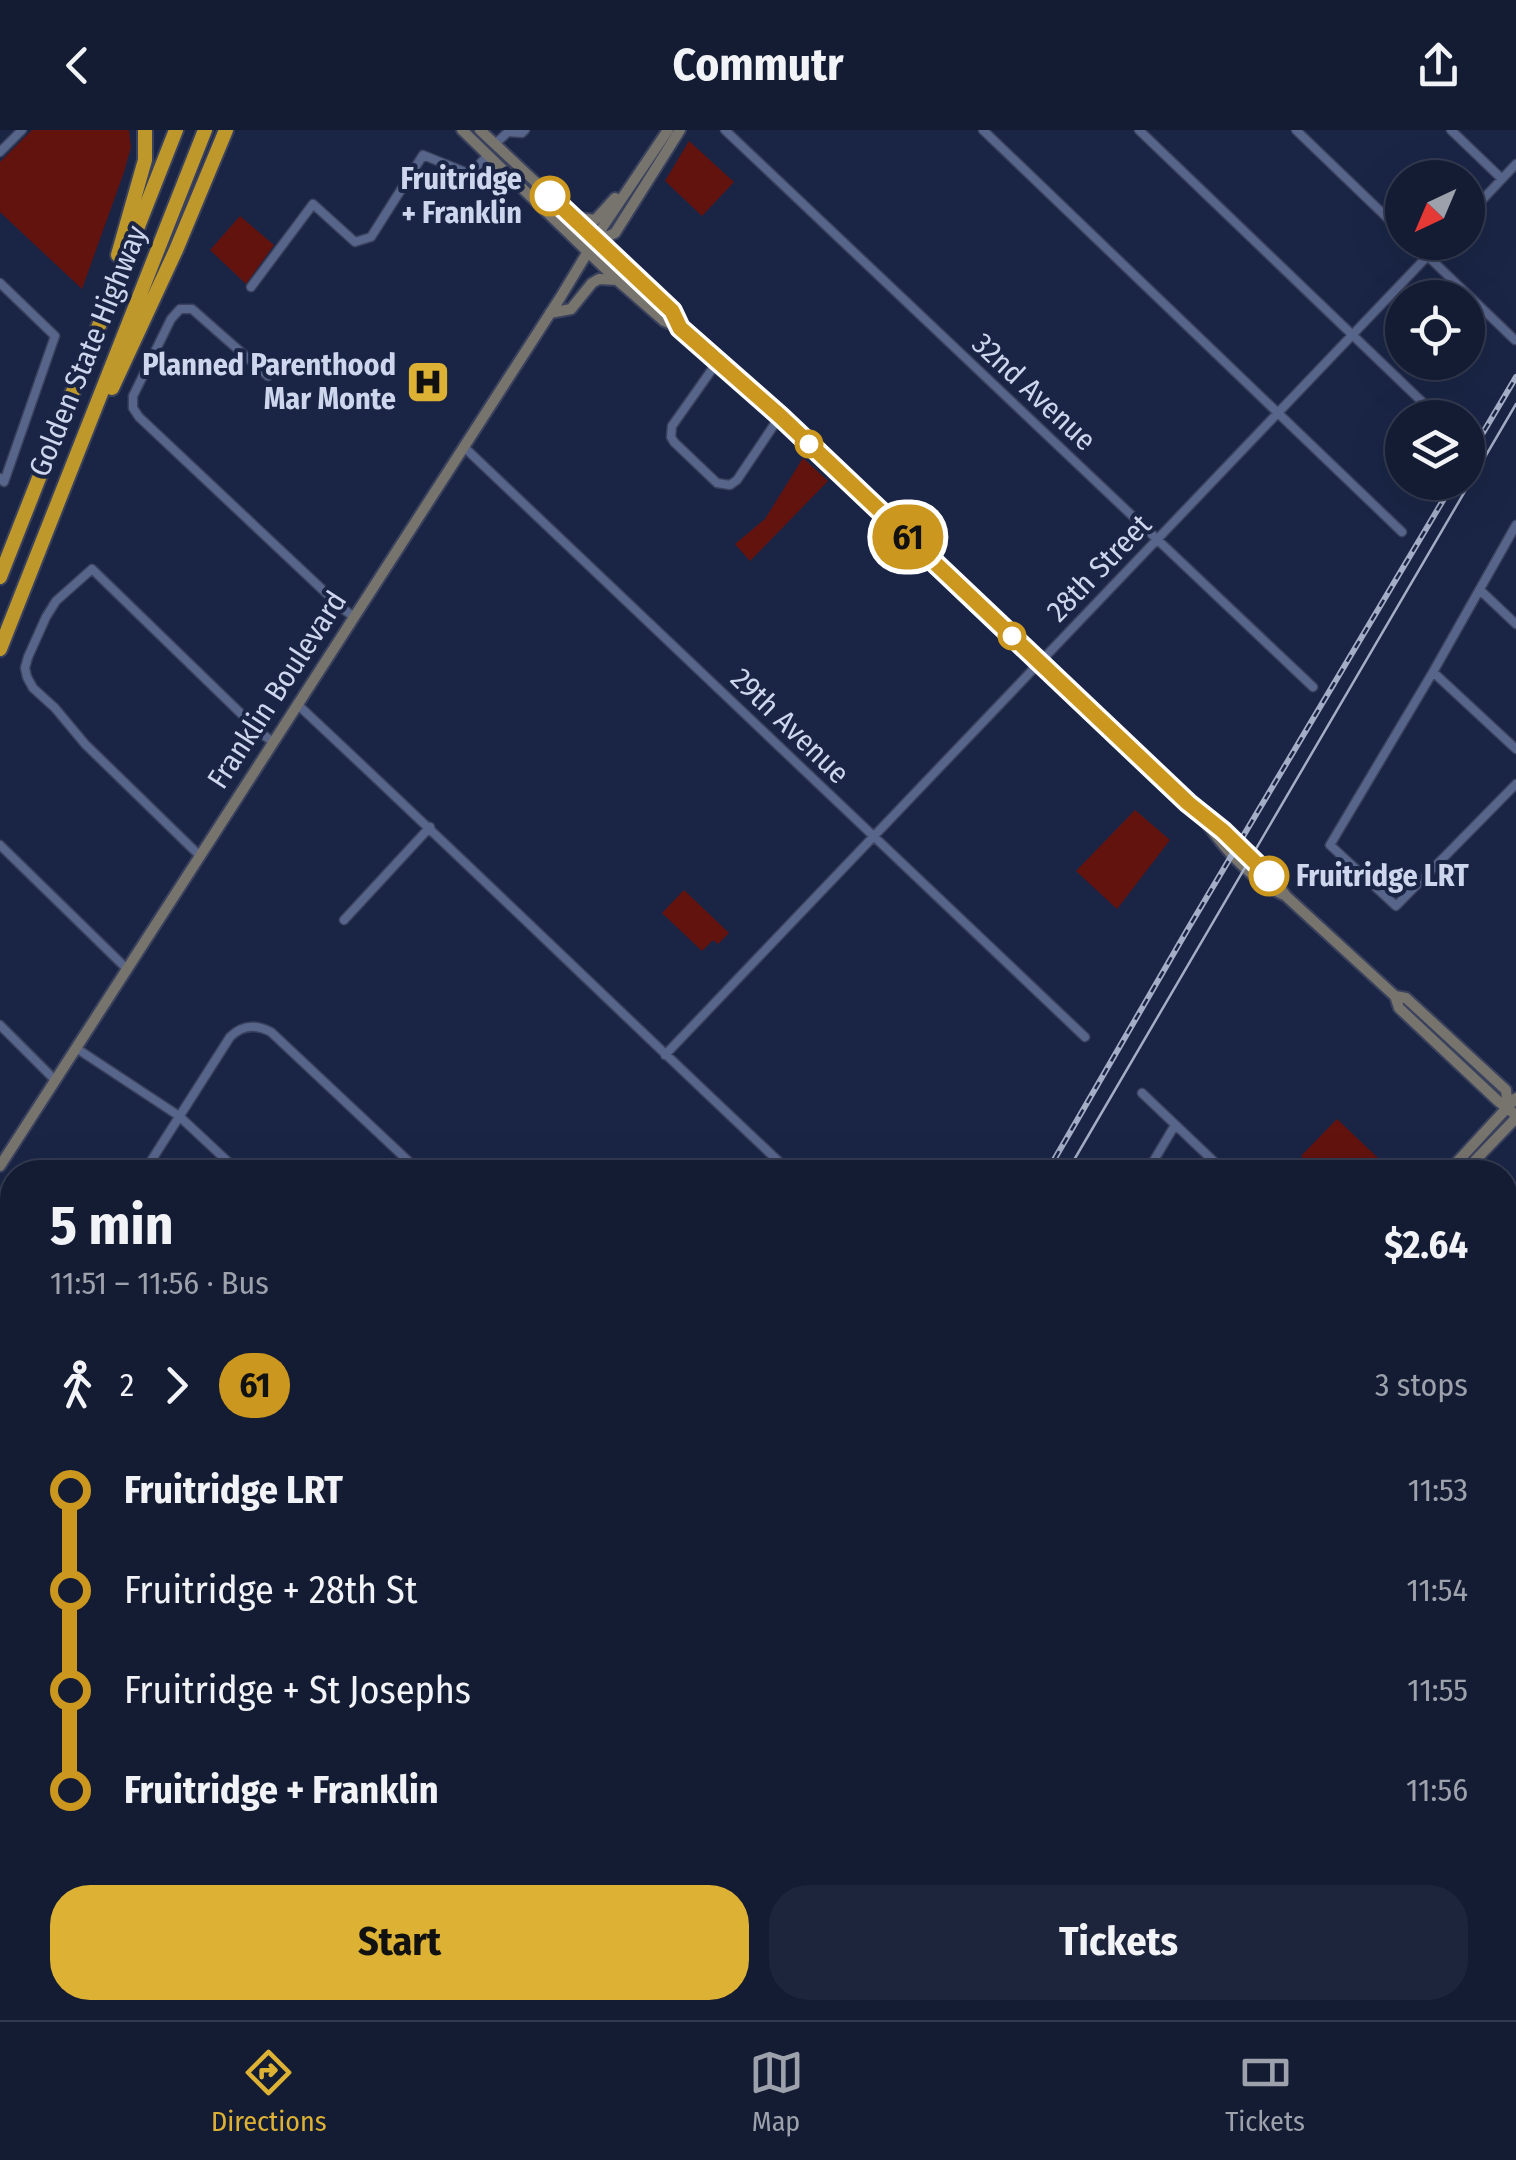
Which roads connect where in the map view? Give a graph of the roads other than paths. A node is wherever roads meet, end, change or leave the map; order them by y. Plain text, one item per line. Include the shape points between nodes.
1 (22, 130) edge
2 (145, 130) edge
3 (176, 130) edge
4 (204, 130) edge
5 (226, 130) edge
6 (462, 130) edge
7 (480, 130) edge
8 (525, 130) edge
9 (668, 130) edge
10 (680, 130) edge
11 (724, 130) edge
12 (983, 130) edge
13 (1139, 130) edge
14 (1296, 130) edge
15 (1451, 130) edge
16 (495, 144) junction
17 (0, 152) edge
18 (488, 155) junction
19 (1516, 164) edge
20 (1502, 179) junction
21 (632, 186) junction
22 (1485, 197) edge
23 (1385, 216) edge
24 (571, 217) junction
25 (596, 241) junction
26 (589, 252) junction
27 (1424, 260) edge
28 (1432, 260) edge
29 (617, 280) junction
30 (0, 283) edge
31 (251, 287) dead end
32 (550, 313) junction
33 (680, 328) junction
34 (1353, 335) junction
35 (93, 338) junction
36 (1515, 340) edge
37 (718, 361) junction
38 (268, 376) dead end
39 (1420, 400) edge
40 (1278, 413) junction
41 (780, 416) junction
42 (464, 446) junction
43 (75, 459) junction
44 (2, 480) edge
45 (1516, 526) edge
46 (1402, 532) dead end
47 (1158, 539) junction
48 (0, 577) edge
49 (1480, 590) junction
50 (354, 617) junction
51 (1516, 624) edge
52 (0, 649) edge
53 (1040, 662) junction
54 (1433, 672) junction
55 (1312, 686) dead end
56 (297, 704) junction
57 (273, 742) junction
58 (1516, 748) edge
59 (1516, 784) edge
60 (430, 828) junction
61 (874, 836) junction
62 (0, 845) edge
63 (200, 856) junction
64 (344, 920) dead end
65 (127, 969) junction
66 (0, 1025) edge
67 (1086, 1037) dead end
68 (76, 1048) junction
69 (664, 1055) junction
70 (56, 1080) junction
71 (1142, 1093) dead end
72 (1514, 1109) edge
73 (180, 1116) junction
74 (1175, 1125) junction
75 (4, 1160) edge
76 (152, 1160) edge
77 (226, 1160) edge
78 (407, 1160) edge
79 (777, 1160) edge
80 (1154, 1160) edge
81 (1212, 1160) edge
82 (1461, 1160) edge
83 (1474, 1160) edge

1 - 17 street
2 - 35 highway via 145,160
3 - 35 highway, Golden State Highway
4 - 43 highway, Golden State Highway
5 - 43 highway via 132,348
6 - 18 main road
7 - 16 main road
8 - 16 street via 508,132
9 - 21 main road, Franklin Boulevard
10 - 25 main road, Franklin Boulevard via 615,232
11 - 47 street, 32nd Avenue
12 - 40 street
13 - 34 street
14 - 23 street
15 - 20 street
16 - 24 main road
18 - 26 main road
18 - 31 street via 470,174 423,155 371,237 355,242 313,204
19 - 20 street
20 - 22 street
21 - 24 main road via 594,220
21 - 25 main road, Franklin Boulevard
24 - 25 main road
25 - 26 main road, Franklin Boulevard
25 - 33 main road via 672,311
26 - 29 main road
26 - 32 main road, Franklin Boulevard
27 - 34 street, 28th Street
28 - 36 street
29 - 32 main road via 599,279 571,309
29 - 33 main road
30 - 44 street via 55,336
32 - 42 main road, Franklin Boulevard
33 - 37 main road
34 - 39 street
34 - 40 street, 28th Street
35 - 48 highway, Golden State Highway
37 - 41 main road
37 - 41 street via 671,431 674,442 718,483 738,480
38 - 50 street via 192,309 180,308 133,396 133,408
40 - 46 street
40 - 47 street, 28th Street
41 - 53 main road
42 - 50 main road, Franklin Boulevard
42 - 61 street, 29th Avenue
43 - 52 highway, Golden State Highway
45 - 49 street
47 - 53 street, 28th Street
47 - 55 street, 32nd Avenue
49 - 51 street
49 - 54 street
50 - 56 main road, Franklin Boulevard
53 - 61 street, 28th Street
53 - 72 main road via 1394,996 1406,998 1506,1090
54 - 58 street
54 - 59 street via 1330,845 1396,906
56 - 57 main road, Franklin Boulevard
56 - 60 street
57 - 63 main road, Franklin Boulevard
57 - 63 street via 92,570 46,617 28,657 33,688
60 - 64 street
60 - 69 street
61 - 67 street, 29th Avenue
61 - 69 street, 28th Street
62 - 65 street
63 - 65 main road, Franklin Boulevard
65 - 68 main road, Franklin Boulevard
66 - 70 street
68 - 70 main road, Franklin Boulevard
68 - 73 street
69 - 79 street
70 - 75 main road, Franklin Boulevard
71 - 74 street
72 - 82 main road
72 - 83 main road
73 - 76 street
73 - 77 street
73 - 78 street via 230,1037 255,1026 271,1032
74 - 80 street
74 - 81 street

